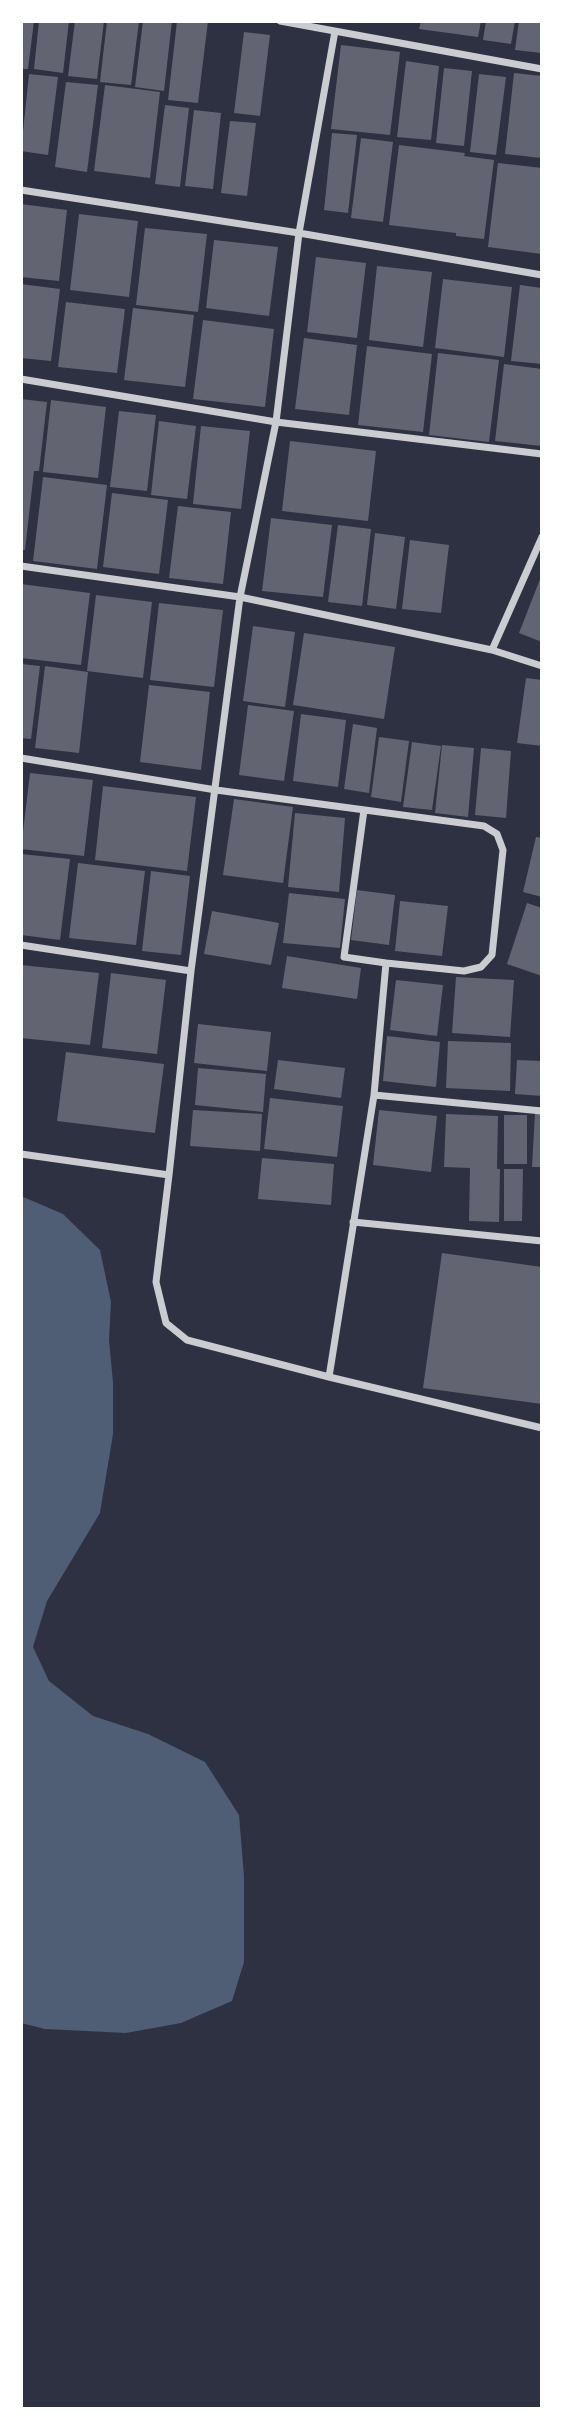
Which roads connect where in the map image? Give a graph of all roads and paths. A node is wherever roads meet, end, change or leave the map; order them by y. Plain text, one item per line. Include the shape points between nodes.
1 (280, 21) edge
2 (335, 31) junction
3 (542, 69) edge
4 (21, 190) edge
5 (299, 233) junction
6 (542, 275) edge
7 (21, 379) edge
8 (276, 422) junction
9 (542, 454) edge
10 (542, 537) edge
11 (21, 566) edge
12 (240, 597) junction
13 (492, 650) junction
14 (542, 666) edge
15 (21, 758) edge
16 (216, 790) junction
17 (364, 810) junction
18 (21, 945) edge
19 (386, 963) junction
20 (191, 971) junction
21 (374, 1095) junction
22 (542, 1111) edge
23 (21, 1154) edge
24 (169, 1175) junction
25 (353, 1222) junction
26 (542, 1241) edge
27 (329, 1377) junction
28 (542, 1428) edge

1 - 2 street
2 - 3 street
2 - 5 street
4 - 5 street
5 - 6 street
5 - 8 street
7 - 8 street
8 - 9 street
8 - 12 street
10 - 13 street
11 - 12 street
12 - 13 street
12 - 16 street
13 - 14 street
15 - 16 street
16 - 17 street
16 - 20 street
17 - 19 street via 344,957
17 - 19 street via 484,826 497,834 503,850 492,955 481,967 464,971
18 - 20 street
19 - 21 street
20 - 24 street
21 - 22 street
21 - 25 street
23 - 24 street
24 - 27 street via 156,1282 166,1323 187,1340
25 - 26 street
25 - 27 street
27 - 28 street

